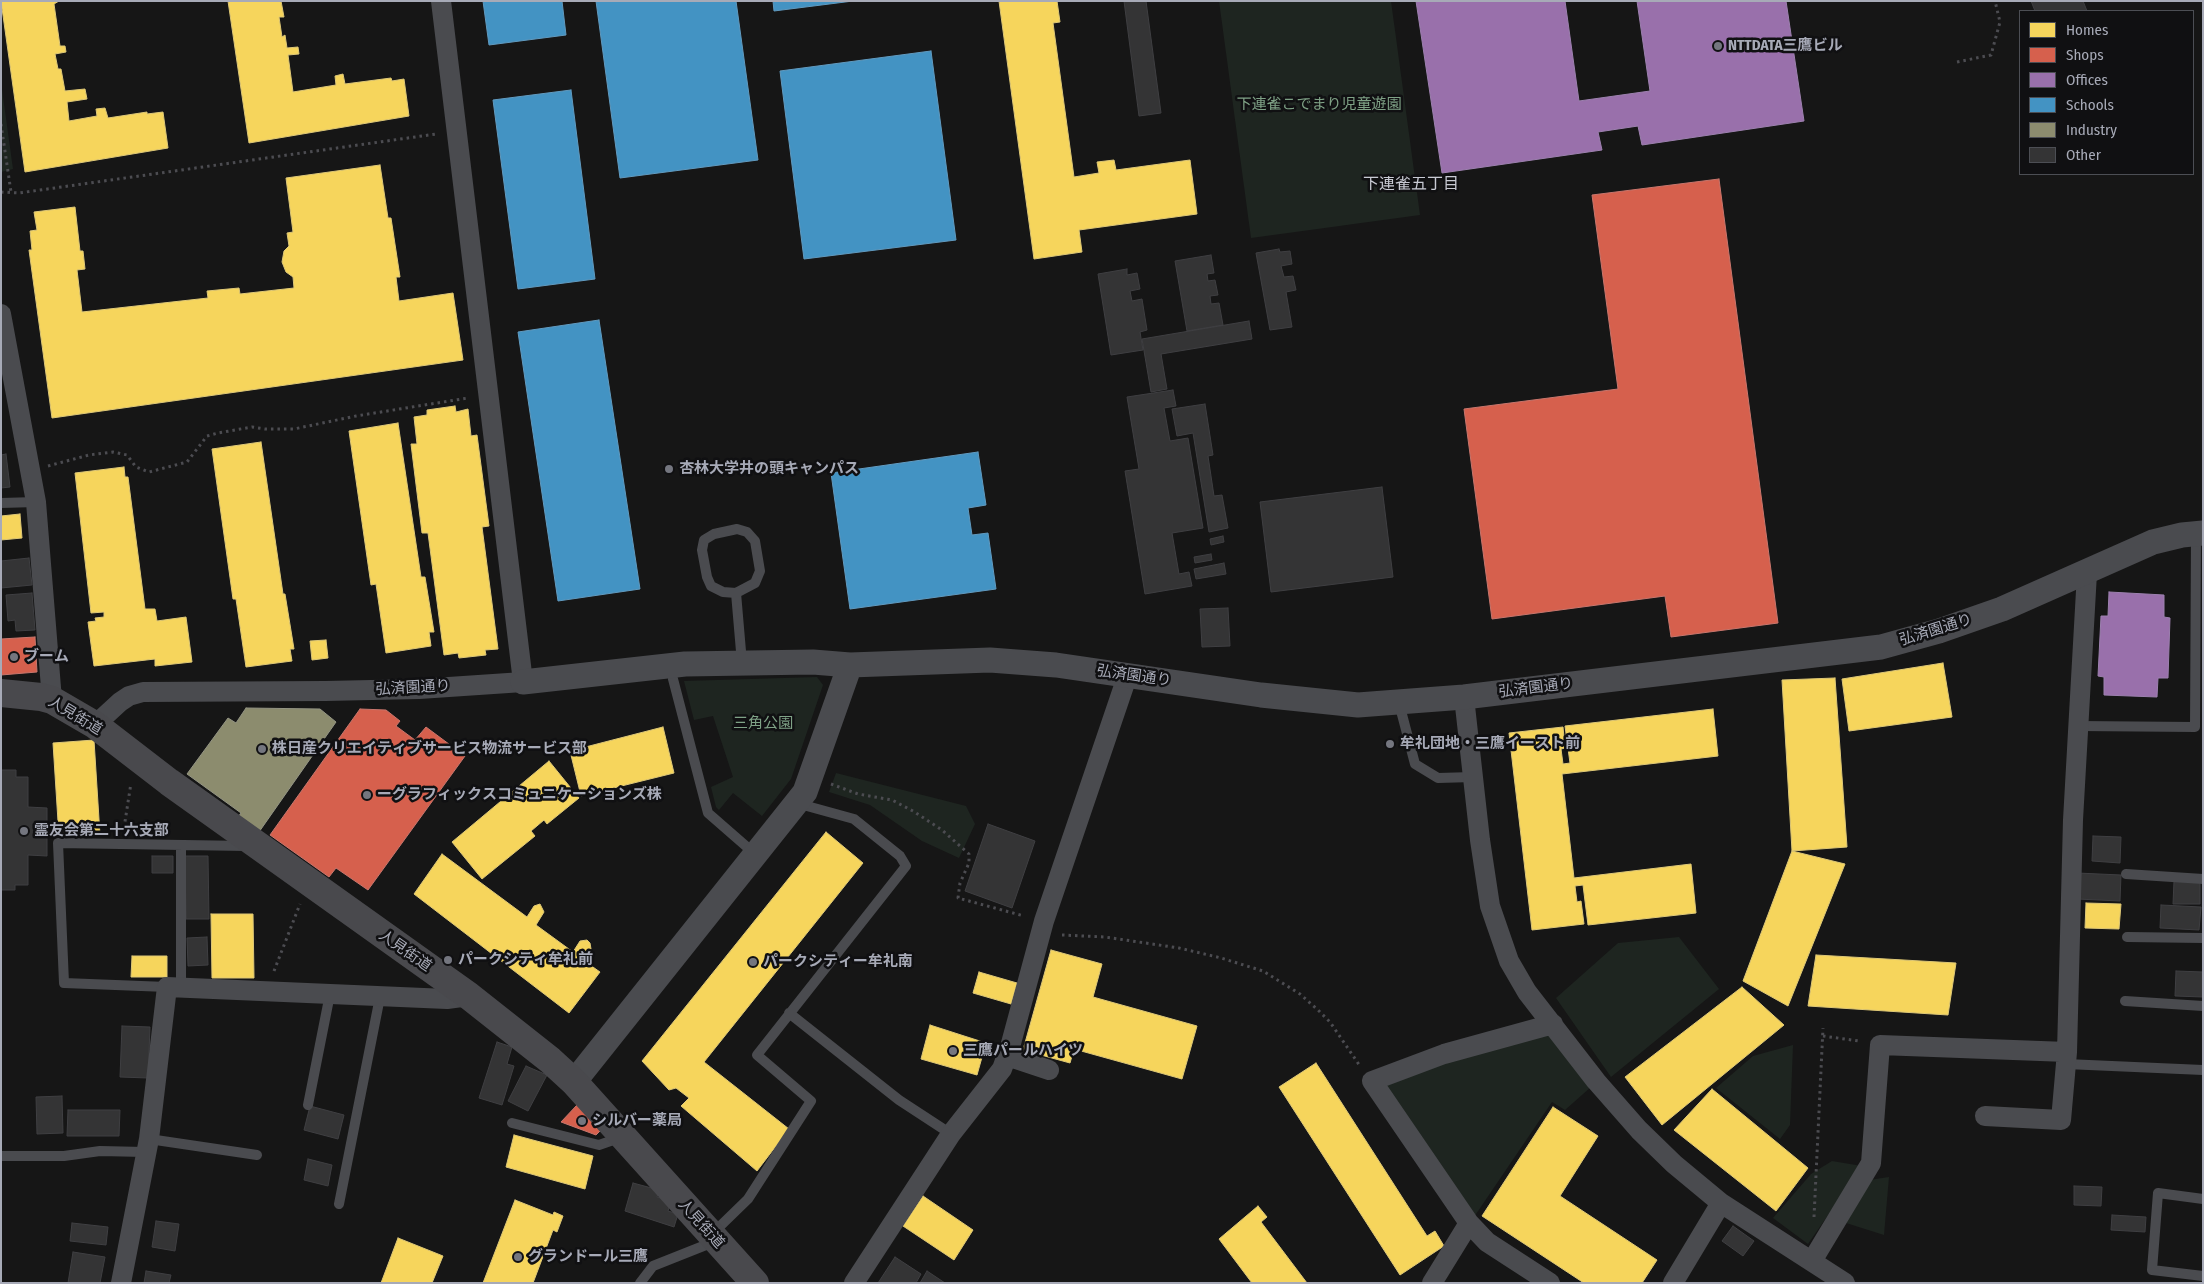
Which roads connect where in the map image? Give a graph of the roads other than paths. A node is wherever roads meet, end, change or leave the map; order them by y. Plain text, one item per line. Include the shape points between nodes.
1 (441, 1) edge
2 (1, 314) edge
3 (36, 502) junction
4 (1, 503) edge
5 (2199, 533) edge
6 (2087, 573) junction
7 (736, 594) junction
8 (742, 664) junction
9 (850, 665) junction
10 (1128, 674) junction
11 (673, 679) dead end
12 (523, 682) junction
13 (1, 693) edge
14 (1464, 698) junction
15 (52, 700) junction
16 (1399, 703) junction
17 (95, 726) junction
18 (2078, 726) junction
19 (1473, 777) junction
20 (796, 803) junction
21 (181, 845) junction
22 (257, 846) junction
23 (755, 854) junction
24 (2126, 874) dead end
25 (2203, 879) edge
26 (2127, 937) dead end
27 (2203, 938) edge
28 (174, 987) junction
29 (330, 994) junction
30 (469, 996) junction
31 (380, 997) junction
32 (2125, 1001) dead end
33 (2203, 1006) edge
34 (789, 1012) junction
35 (1553, 1024) junction
36 (1007, 1056) junction
37 (2066, 1058) junction
38 (1049, 1070) dead end
39 (2203, 1070) edge
40 (574, 1082) junction
41 (308, 1105) dead end
42 (1985, 1116) dead end
43 (512, 1123) dead end
44 (951, 1134) junction
45 (622, 1136) junction
46 (147, 1146) junction
47 (257, 1155) dead end
48 (1, 1156) edge
49 (2203, 1199) edge
50 (1720, 1203) junction
51 (339, 1204) dead end
52 (1469, 1223) junction
53 (714, 1238) junction
54 (1812, 1261) junction
55 (2203, 1276) edge
56 (120, 1283) edge
57 (640, 1283) edge
58 (755, 1283) edge
59 (854, 1283) edge
60 (1432, 1283) edge
61 (1550, 1283) edge
62 (1673, 1283) edge
63 (1845, 1283) edge

1 - 12 street
2 - 3 street
3 - 4 lane
3 - 15 street
5 - 6 street, 弘済園通り via 2153,542
5 - 18 lane via 2195,727
6 - 14 street, 弘済園通り via 2002,610 1939,632 1881,647
6 - 18 street
7 - 7 lane via 711,586 702,550 704,540 725,530 737,529 747,532 755,541 760,571 755,583
7 - 8 lane
8 - 9 street, 弘済園通り via 813,662
8 - 12 street, 弘済園通り via 685,664
9 - 10 street, 弘済園通り via 990,660
9 - 20 street via 805,792
10 - 16 street, 弘済園通り via 1332,703
10 - 36 street via 1042,930
11 - 23 lane via 708,813
12 - 17 street, 弘済園通り via 419,689 143,692 120,702
13 - 15 main road, 人見街道
14 - 16 street, 弘済園通り
14 - 19 street
15 - 17 main road, 人見街道
16 - 19 lane via 1415,764 1438,778
17 - 22 main road, 人見街道
18 - 37 street
19 - 35 street via 1490,906 1499,935 1527,992
20 - 23 street
20 - 34 lane via 854,819 900,856 906,866
21 - 22 lane
21 - 28 lane
21 - 28 lane via 58,843 64,983
22 - 30 main road, 人見街道
23 - 40 street
24 - 25 lane
26 - 27 lane
28 - 29 street
28 - 46 street
29 - 31 street
29 - 41 lane
30 - 31 street via 447,1000
30 - 40 main road, 人見街道
31 - 51 lane
32 - 33 lane
34 - 44 lane via 899,1100
34 - 53 lane via 757,1056 811,1101 748,1199
35 - 50 street via 1596,1081 1639,1130
35 - 52 street via 1444,1054 1372,1080
36 - 38 street
36 - 44 street via 1002,1069
37 - 39 lane
37 - 42 street via 2061,1120
37 - 54 street via 1880,1044 1871,1163
40 - 45 main road, 人見街道
43 - 45 lane via 599,1145
44 - 59 street
45 - 53 main road, 人見街道
46 - 47 lane
46 - 48 lane via 64,1156
46 - 56 street
49 - 55 lane via 2158,1193 2152,1270
50 - 54 street
50 - 62 street
52 - 60 street
52 - 61 street via 1487,1242
53 - 57 lane via 653,1266
53 - 58 main road, 人見街道
54 - 63 street

